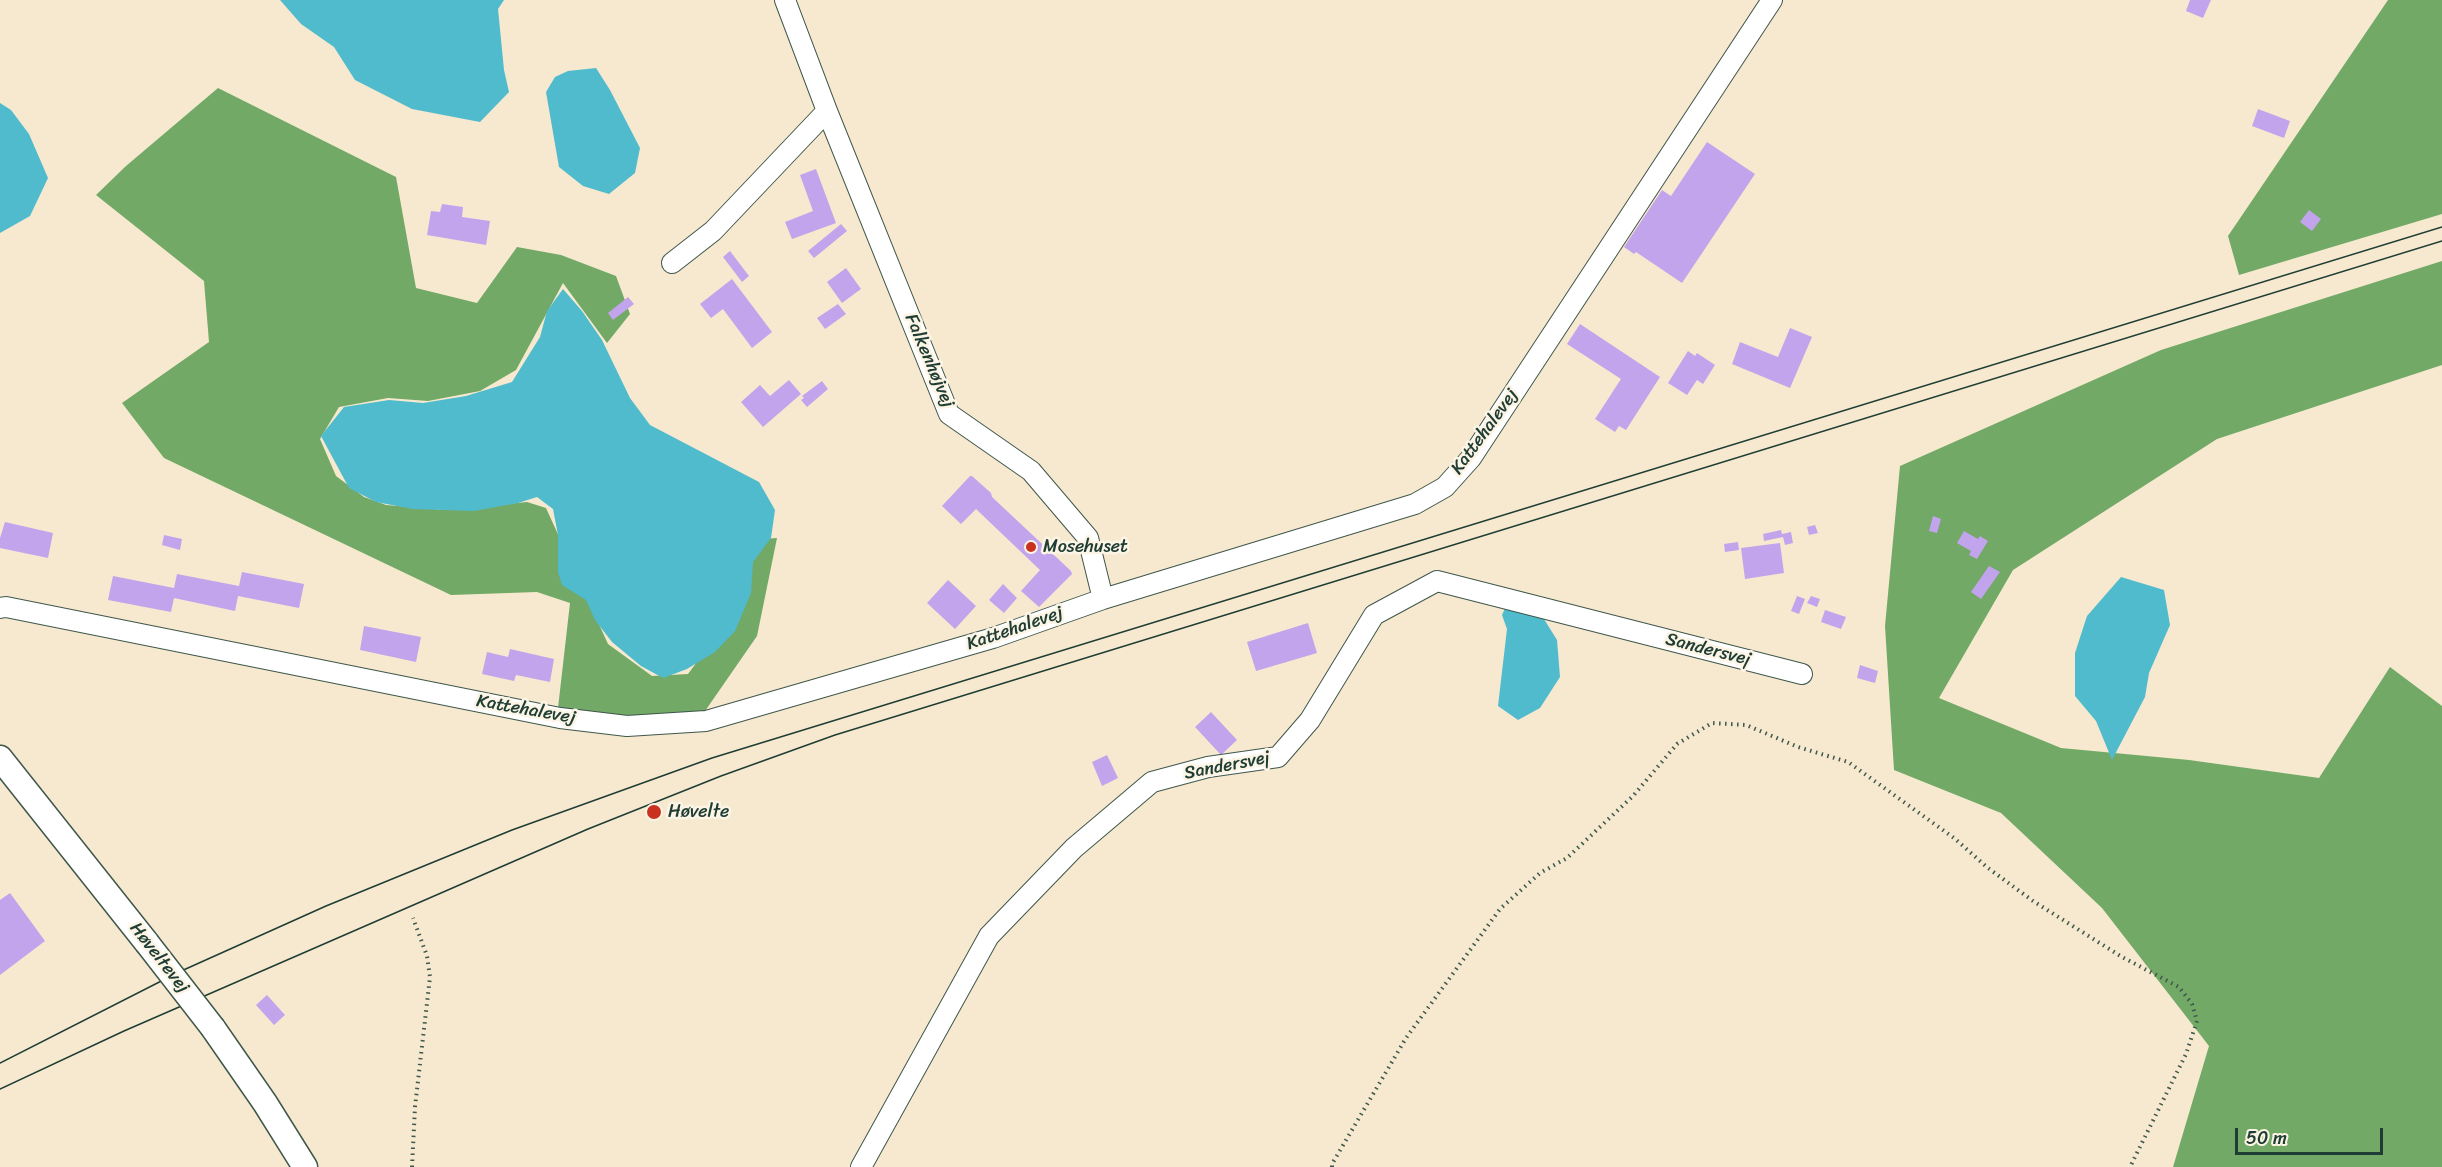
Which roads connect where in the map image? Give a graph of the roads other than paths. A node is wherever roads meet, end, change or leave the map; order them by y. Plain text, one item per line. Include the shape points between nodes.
1 (785, 0) edge
2 (1772, 0) edge
3 (827, 111) junction
4 (672, 263) dead end
5 (1103, 599) junction
6 (0, 608) edge
7 (1802, 674) dead end
8 (0, 758) edge
9 (304, 1167) edge
10 (861, 1167) edge

1 - 3 street, Falkenhøjvej
2 - 5 street, Kattehalevej via 1471,458 1445,487 1415,504
3 - 4 street via 714,231
3 - 5 street, Falkenhøjvej via 949,414 1031,471 1088,538
5 - 6 street, Kattehalevej via 993,638 706,721 627,726 560,718
7 - 10 street, Sandersvej via 1437,581 1374,615 1310,720 1278,758 1208,767 1152,782 1074,848 989,936
8 - 9 street, Høveltevej, bridge via 213,1028

